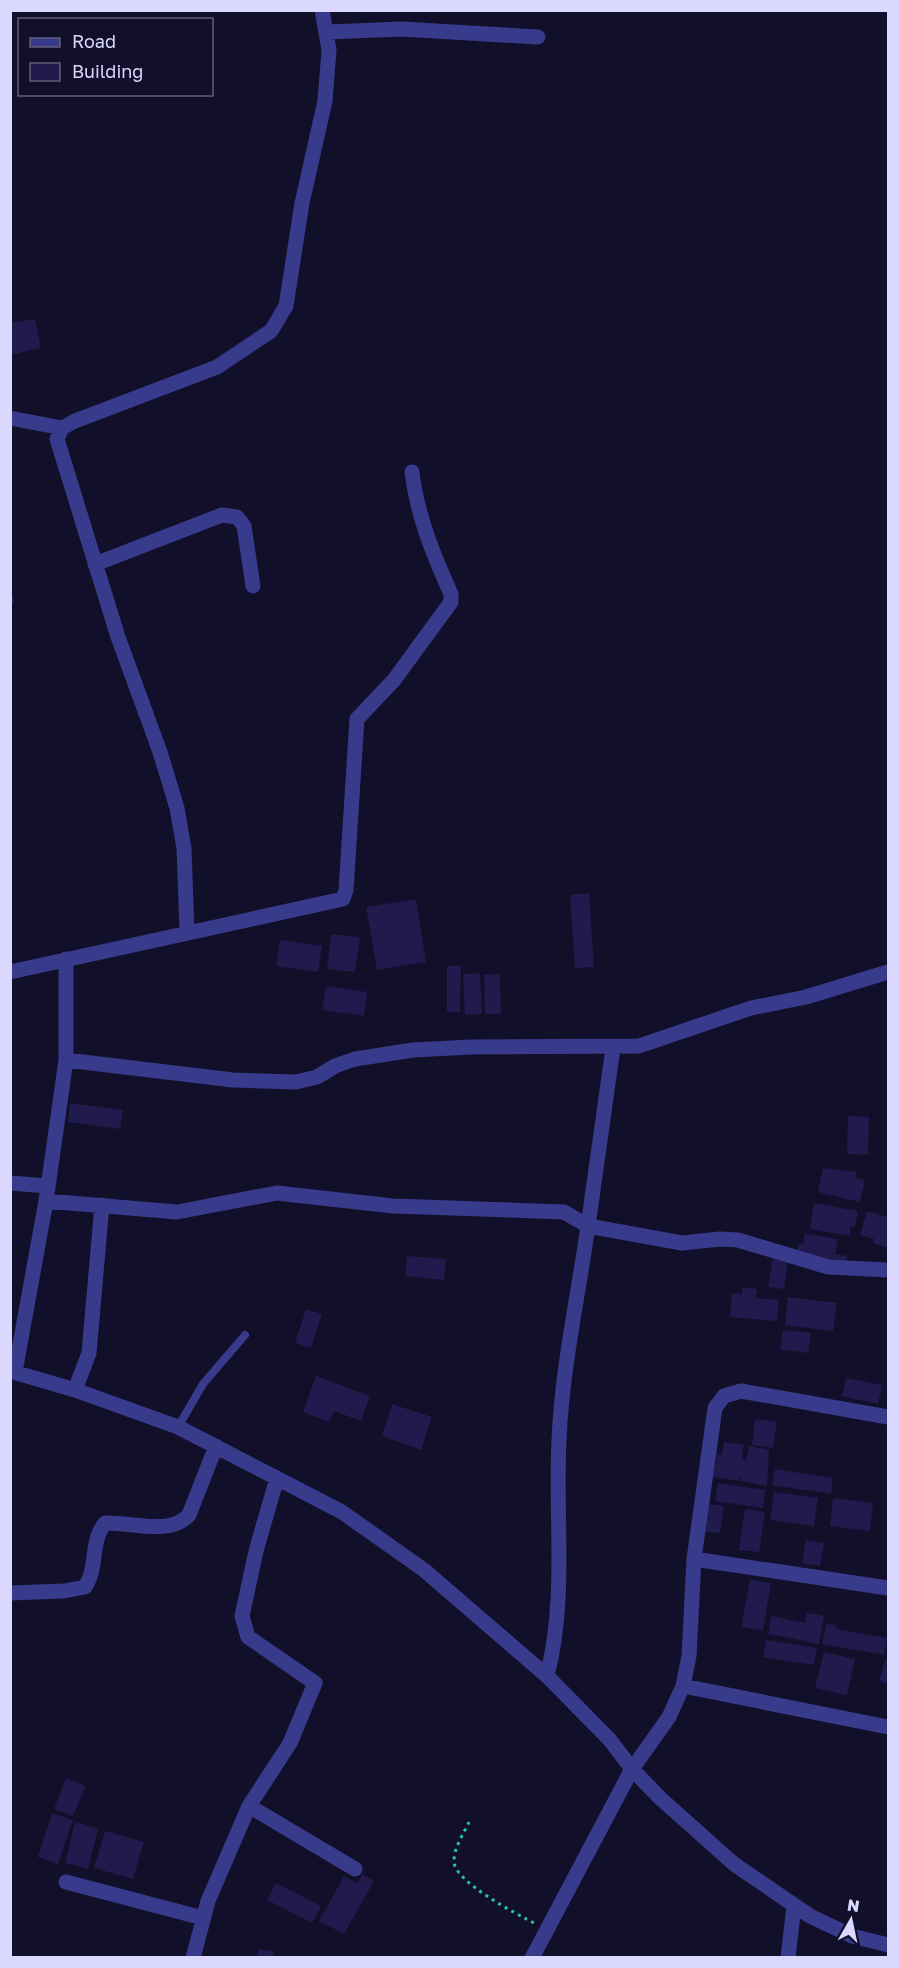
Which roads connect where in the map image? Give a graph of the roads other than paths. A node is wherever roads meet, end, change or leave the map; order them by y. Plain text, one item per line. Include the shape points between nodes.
1 (322, 10) edge
2 (328, 32) junction
3 (538, 37) dead end
4 (10, 418) edge
5 (62, 428) junction
6 (412, 472) dead end
7 (95, 564) junction
8 (254, 586) dead end
9 (187, 932) junction
10 (66, 959) junction
11 (11, 967) edge
12 (888, 972) edge
13 (612, 1048) junction
14 (66, 1060) junction
15 (10, 1183) edge
16 (47, 1193) junction
17 (102, 1205) junction
18 (588, 1226) junction
19 (888, 1270) edge
20 (245, 1335) dead end
21 (13, 1372) edge
22 (75, 1390) junction
23 (888, 1418) edge
24 (178, 1427) junction
25 (216, 1446) junction
26 (277, 1479) junction
27 (694, 1559) junction
28 (888, 1588) edge
29 (10, 1593) edge
30 (547, 1676) junction
31 (683, 1686) junction
32 (888, 1727) edge
33 (632, 1769) junction
34 (249, 1806) junction
35 (355, 1869) dead end
36 (66, 1882) dead end
37 (794, 1905) junction
38 (203, 1918) junction
39 (888, 1945) edge
40 (193, 1958) edge
41 (532, 1958) edge
42 (788, 1958) edge

1 - 2 street
2 - 3 street via 401,29
2 - 5 street via 328,75 320,130 302,203 285,306 271,331 217,367
4 - 5 street
5 - 7 street via 57,439
6 - 9 street via 430,549 451,602 393,680 357,719 343,899
7 - 8 street via 222,514 237,517 244,526
7 - 9 street via 177,808 184,848
9 - 10 street
10 - 11 street
10 - 14 street
12 - 13 street via 806,997 751,1008 639,1046
13 - 14 street via 413,1050 355,1059 296,1082 233,1080
13 - 18 street
14 - 16 street
15 - 16 street
16 - 17 street
16 - 21 street
17 - 18 street via 177,1212 277,1192 393,1206 564,1212
17 - 22 street via 88,1353
18 - 19 street via 682,1243 738,1240 828,1267
18 - 30 street via 559,1438 560,1598
20 - 24 lane via 203,1384
21 - 22 street
22 - 24 street
23 - 27 street via 741,1391 724,1396 715,1408
24 - 25 street
25 - 26 street
25 - 29 street via 189,1515 182,1522 165,1527 105,1523 99,1530 91,1578 85,1587
26 - 30 street via 342,1512 424,1570
26 - 34 street via 242,1616 248,1637 315,1683 290,1743
27 - 28 street
27 - 31 street
30 - 33 street via 610,1740
31 - 32 street
31 - 33 street via 669,1717
33 - 37 street via 734,1864
33 - 41 street
34 - 35 street
34 - 38 street
36 - 38 street
37 - 39 street via 852,1936
37 - 42 street
38 - 40 street

